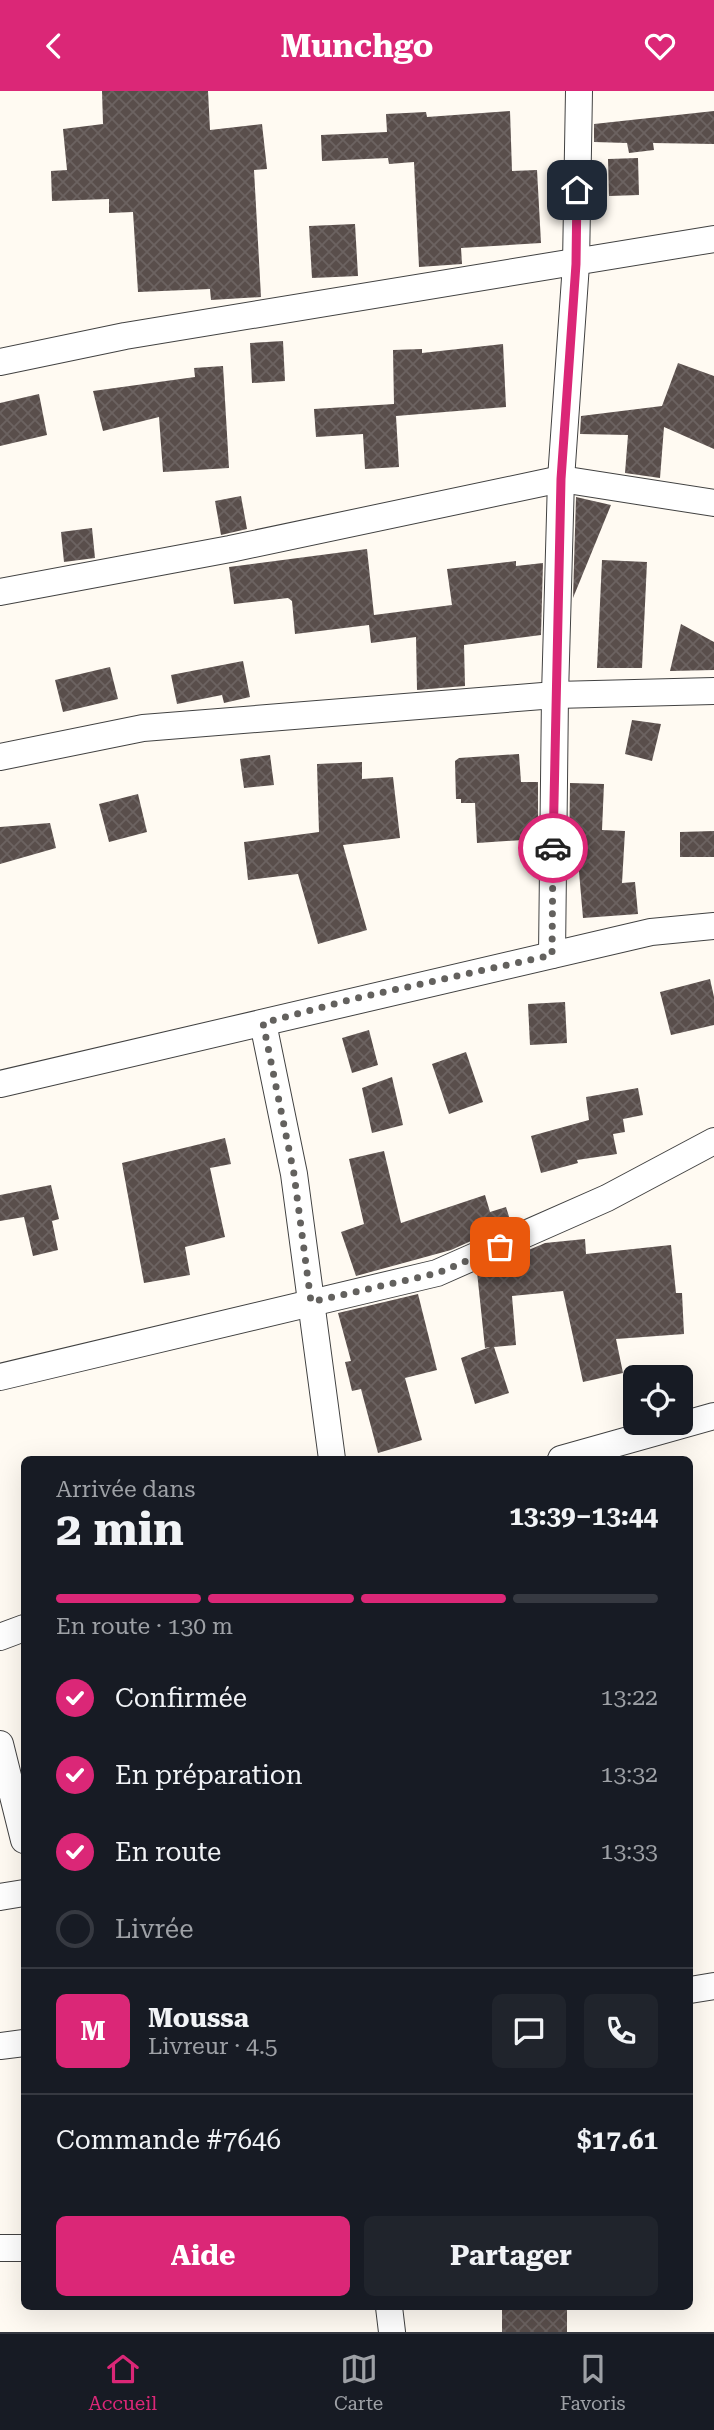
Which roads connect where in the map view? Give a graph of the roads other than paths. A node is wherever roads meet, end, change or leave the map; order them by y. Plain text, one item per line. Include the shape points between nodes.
1 (579, 91) edge
2 (714, 239) edge
3 (576, 264) junction
4 (0, 362) edge
5 (561, 479) junction
6 (714, 503) edge
7 (0, 592) edge
8 (714, 691) edge
9 (555, 695) junction
10 (0, 757) edge
11 (714, 926) edge
12 (552, 955) junction
13 (263, 1023) junction
14 (0, 1084) edge
15 (714, 1141) edge
16 (311, 1302) junction
17 (0, 1377) edge
18 (714, 1416) edge
19 (332, 1456) edge
20 (572, 1456) edge
21 (21, 1629) edge
22 (0, 1637) edge
23 (0, 1744) edge
24 (21, 1828) edge
25 (21, 1894) edge
26 (0, 1897) edge
27 (714, 1986) edge
28 (693, 1990) edge
29 (21, 2043) edge
30 (0, 2046) edge
31 (0, 2248) edge
32 (21, 2248) edge
33 (389, 2310) edge
34 (392, 2332) edge

1 - 3 street
2 - 3 street
3 - 4 street via 125,336
3 - 5 street
5 - 6 street
5 - 7 street
5 - 9 street
8 - 9 street
9 - 10 street via 143,728
9 - 12 street
11 - 12 street via 651,932
12 - 13 street
13 - 14 street
13 - 16 street via 294,1174
15 - 16 street via 595,1204 438,1273
16 - 17 street
16 - 19 street
18 - 20 street
21 - 22 street
23 - 24 street
25 - 26 street
27 - 28 street
29 - 30 street
31 - 32 street
33 - 34 street

